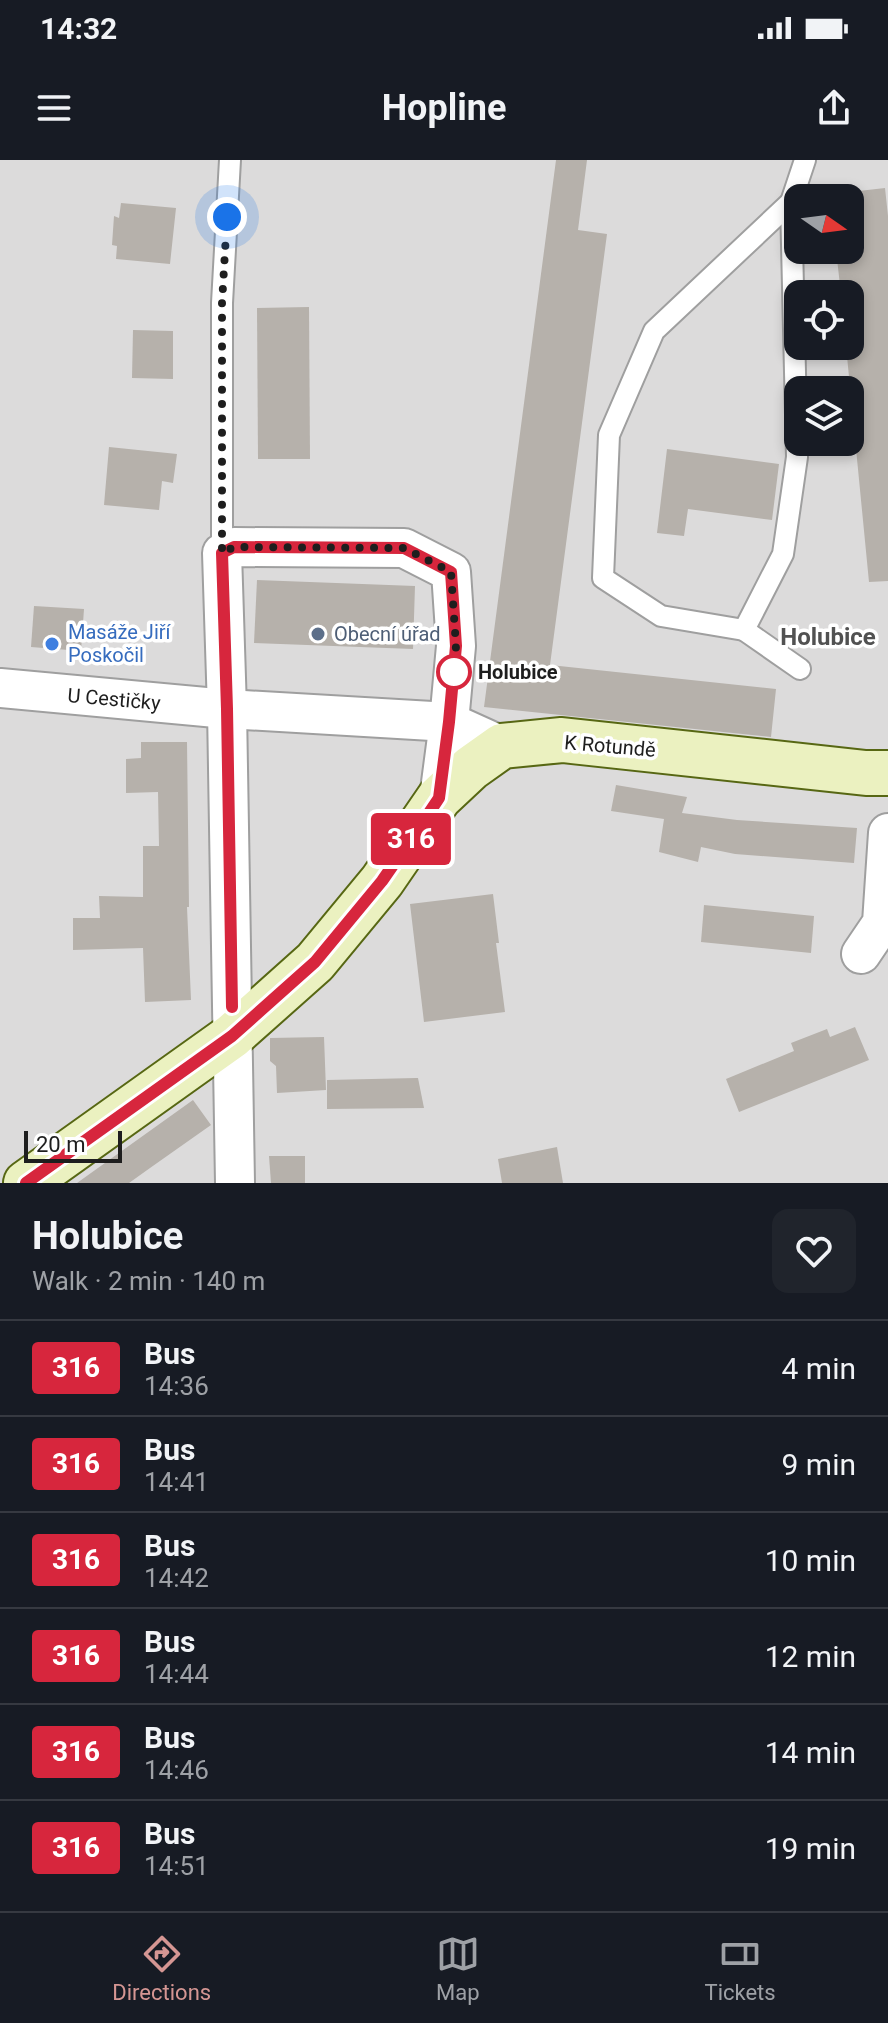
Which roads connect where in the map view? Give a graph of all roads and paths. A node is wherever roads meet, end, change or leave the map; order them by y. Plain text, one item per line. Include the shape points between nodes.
1 (230, 160) edge
2 (805, 160) edge
3 (797, 184) edge
4 (784, 209) edge
5 (792, 264) edge
6 (222, 553) junction
7 (744, 630) junction
8 (800, 669) dead end
9 (0, 688) edge
10 (227, 709) junction
11 (449, 722) junction
12 (502, 746) junction
13 (888, 773) edge
14 (439, 798) junction
15 (888, 833) edge
16 (861, 954) dead end
17 (232, 1036) junction
18 (26, 1183) edge
19 (235, 1183) edge

1 - 6 lane via 222,303
2 - 3 lane
4 - 7 lane via 654,331 609,435 603,578 661,616
5 - 7 lane via 797,457 783,554
6 - 10 street
6 - 11 street via 234,547 404,548 451,572 456,646
7 - 8 lane
9 - 10 street, U Cestičky
10 - 11 street, U Cestičky
10 - 17 street
11 - 12 street
11 - 14 street
12 - 13 street, K Rotundě via 562,740
12 - 14 street
14 - 17 street via 382,881 315,962
15 - 16 street via 882,923
17 - 18 street
17 - 19 street

